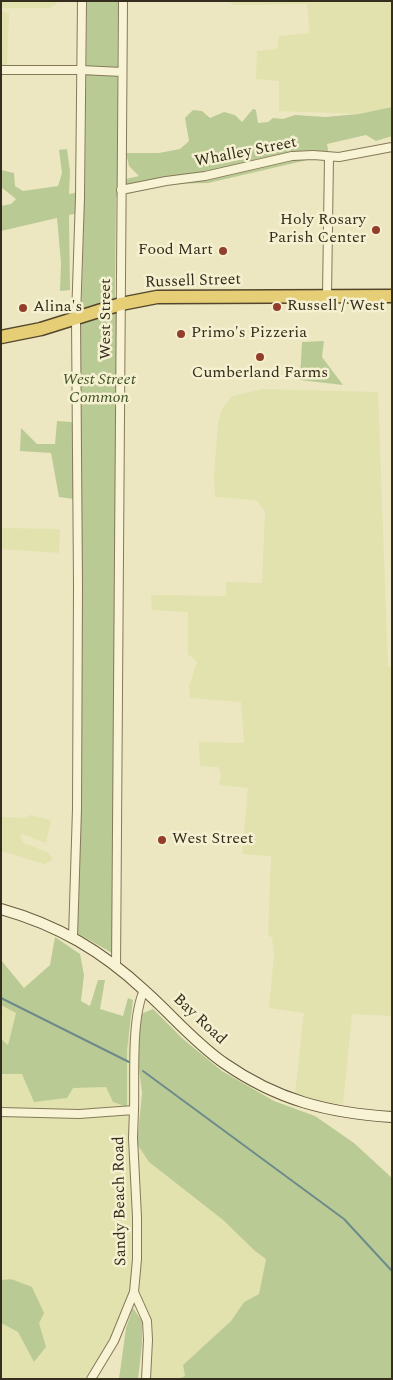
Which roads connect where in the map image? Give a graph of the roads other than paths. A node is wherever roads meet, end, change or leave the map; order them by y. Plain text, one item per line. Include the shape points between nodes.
1 (82, 1) edge
2 (123, 1) edge
3 (1, 70) edge
4 (81, 70) junction
5 (122, 72) junction
6 (392, 146) edge
7 (329, 157) junction
8 (121, 190) junction
9 (327, 296) junction
10 (392, 296) edge
11 (121, 304) junction
12 (76, 318) junction
13 (1, 337) edge
14 (1, 909) edge
15 (73, 937) junction
16 (116, 967) junction
17 (144, 990) junction
18 (134, 1110) junction
19 (1, 1112) edge
20 (392, 1117) edge
21 (134, 1292) junction
22 (91, 1379) edge
23 (146, 1379) edge

1 - 4 street, West Street
2 - 5 street, West Street
3 - 4 street
4 - 5 street
4 - 12 street, West Street
5 - 8 street, West Street
6 - 7 street, Whalley Street
7 - 8 street, Whalley Street via 292,156 205,176
7 - 9 street
8 - 11 street, West Street
9 - 10 highway, Russell Street
9 - 11 highway, Russell Street via 157,297
11 - 12 highway, Russell Street
11 - 16 street, West Street
12 - 13 highway, Russell Street
12 - 15 street, West Street via 78,578
14 - 15 main road, Bay Road
15 - 16 main road, Bay Road
16 - 17 main road, Bay Road
17 - 18 street, Sandy Beach Road via 137,1021
17 - 20 main road, Bay Road via 209,1052 264,1087 320,1108
18 - 19 street via 80,1114
18 - 21 street, Sandy Beach Road via 137,1259
21 - 22 street via 114,1341
21 - 23 street, Sandy Beach Road via 147,1321

